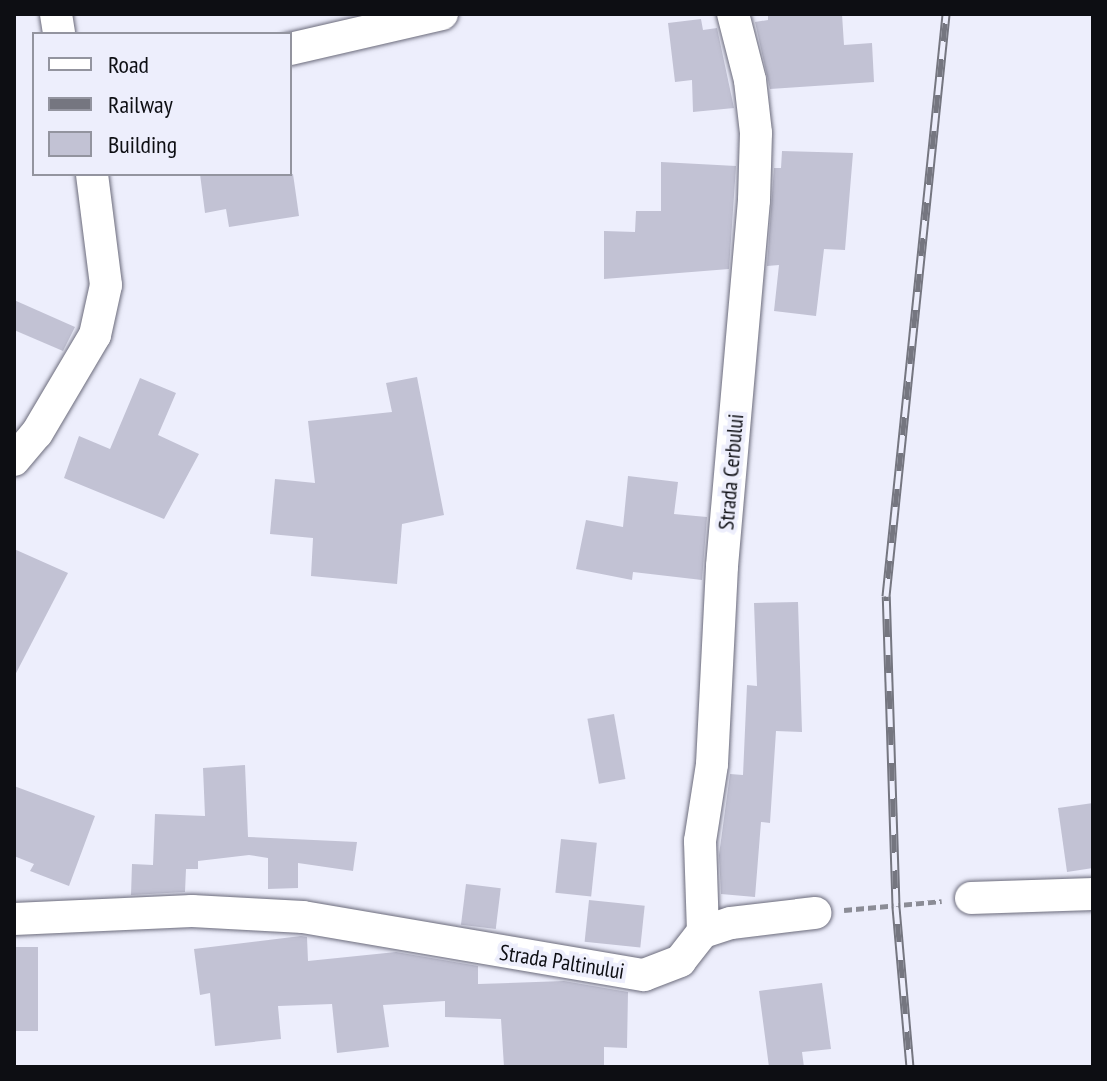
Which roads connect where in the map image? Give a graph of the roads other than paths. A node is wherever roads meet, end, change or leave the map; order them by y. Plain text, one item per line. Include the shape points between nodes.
1 (442, 14) edge
2 (733, 14) edge
3 (292, 49) edge
4 (92, 176) edge
5 (14, 460) edge
6 (1093, 894) edge
7 (971, 898) road end
8 (815, 913) road end
9 (14, 919) edge
10 (703, 932) junction

1 - 3 street
2 - 10 street, Strada Cerbului via 750,80 756,133 754,200 722,566 712,764 700,841
4 - 5 street via 106,285 95,335 37,433
6 - 7 street
8 - 10 street via 731,923
9 - 10 street, Strada Paltinului via 192,911 303,917 644,975 680,961

